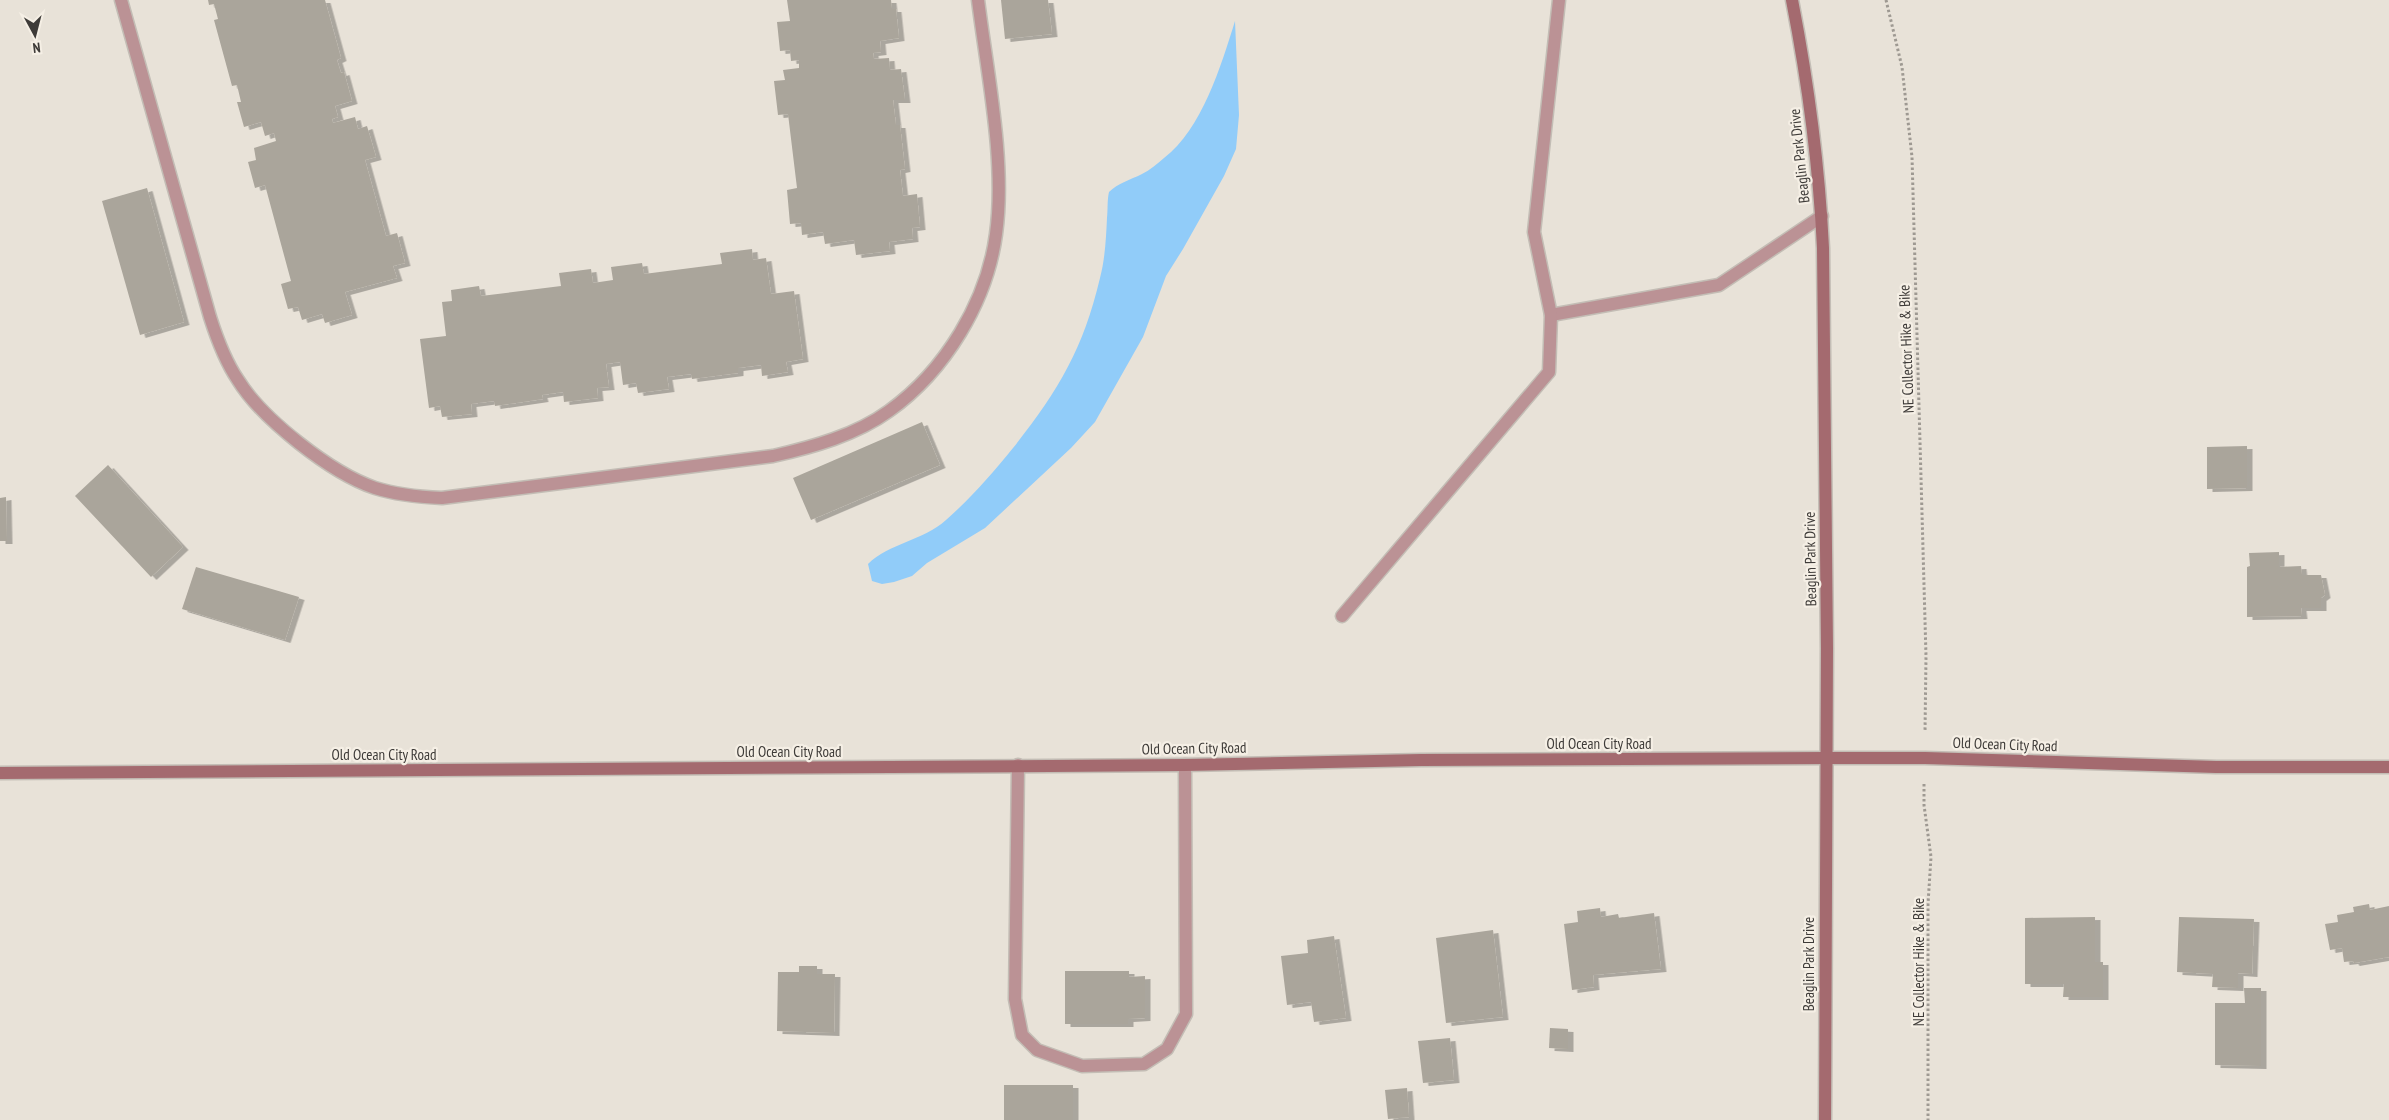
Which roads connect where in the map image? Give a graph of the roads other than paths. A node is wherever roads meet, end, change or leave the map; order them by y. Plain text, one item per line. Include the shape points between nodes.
1 (121, 0) edge
2 (978, 0) edge
3 (1559, 0) edge
4 (1792, 0) edge
5 (1822, 216) junction
6 (1551, 315) junction
7 (1342, 616) dead end
8 (1827, 758) junction
9 (1018, 765) junction
10 (1185, 765) junction
11 (2389, 766) edge
12 (0, 773) edge
13 (1825, 1120) edge

1 - 2 lane via 210,317 221,348 238,380 258,406 284,431 338,469 373,487 399,494 442,498 804,449 863,426 911,393 945,354 966,322 981,292 996,233 999,175
3 - 6 lane via 1534,232
4 - 5 main road, Beaglin Park Drive via 1812,119
5 - 6 lane via 1719,284
5 - 8 main road, Beaglin Park Drive
6 - 7 lane via 1549,372
8 - 10 main road, Old Ocean City Road
8 - 11 main road, Old Ocean City Road via 1943,758 2216,767
8 - 13 main road, Beaglin Park Drive
9 - 10 main road, Old Ocean City Road
9 - 10 lane via 1014,999 1022,1035 1037,1050 1082,1066 1144,1064 1167,1049 1186,1014
9 - 12 main road, Old Ocean City Road

